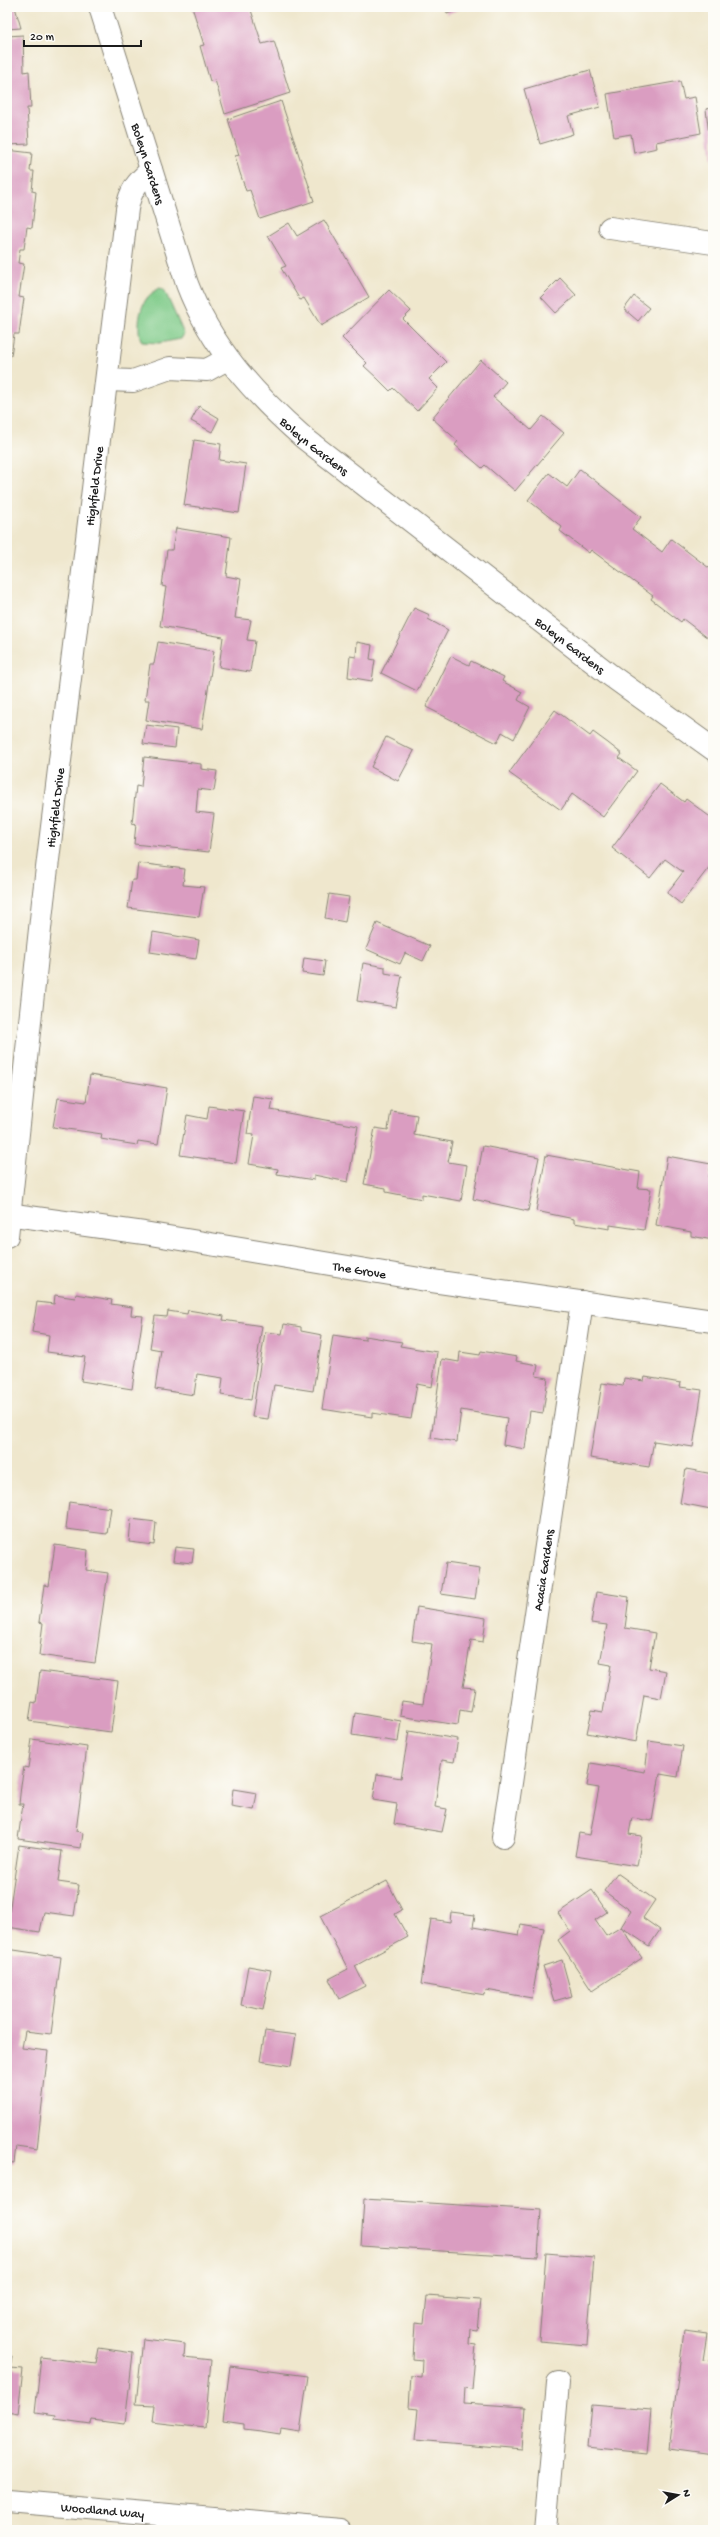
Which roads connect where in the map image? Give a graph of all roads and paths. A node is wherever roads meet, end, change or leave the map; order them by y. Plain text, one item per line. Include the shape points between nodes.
1 (100, 7) edge
2 (151, 170) junction
3 (610, 228) dead end
4 (713, 243) edge
5 (227, 359) junction
6 (107, 380) junction
7 (713, 749) edge
8 (8, 1214) edge
9 (7, 1236) edge
10 (582, 1302) junction
11 (713, 1321) edge
12 (503, 1838) dead end
13 (558, 2383) dead end
14 (7, 2501) edge
15 (341, 2530) edge
16 (545, 2530) edge

1 - 2 street, Boleyn Gardens
2 - 5 street, Boleyn Gardens via 193,301
2 - 6 street, Highfield Drive via 135,184 130,195
3 - 4 street
5 - 6 street via 207,370 170,368 133,381
5 - 7 street, Boleyn Gardens via 274,412 304,438 610,675
6 - 8 street, Highfield Drive via 43,901
8 - 9 street, Highfield Drive
8 - 10 street, The Grove
10 - 11 street, The Grove
10 - 12 street, Acacia Gardens
13 - 16 street
14 - 15 street, Woodland Way

